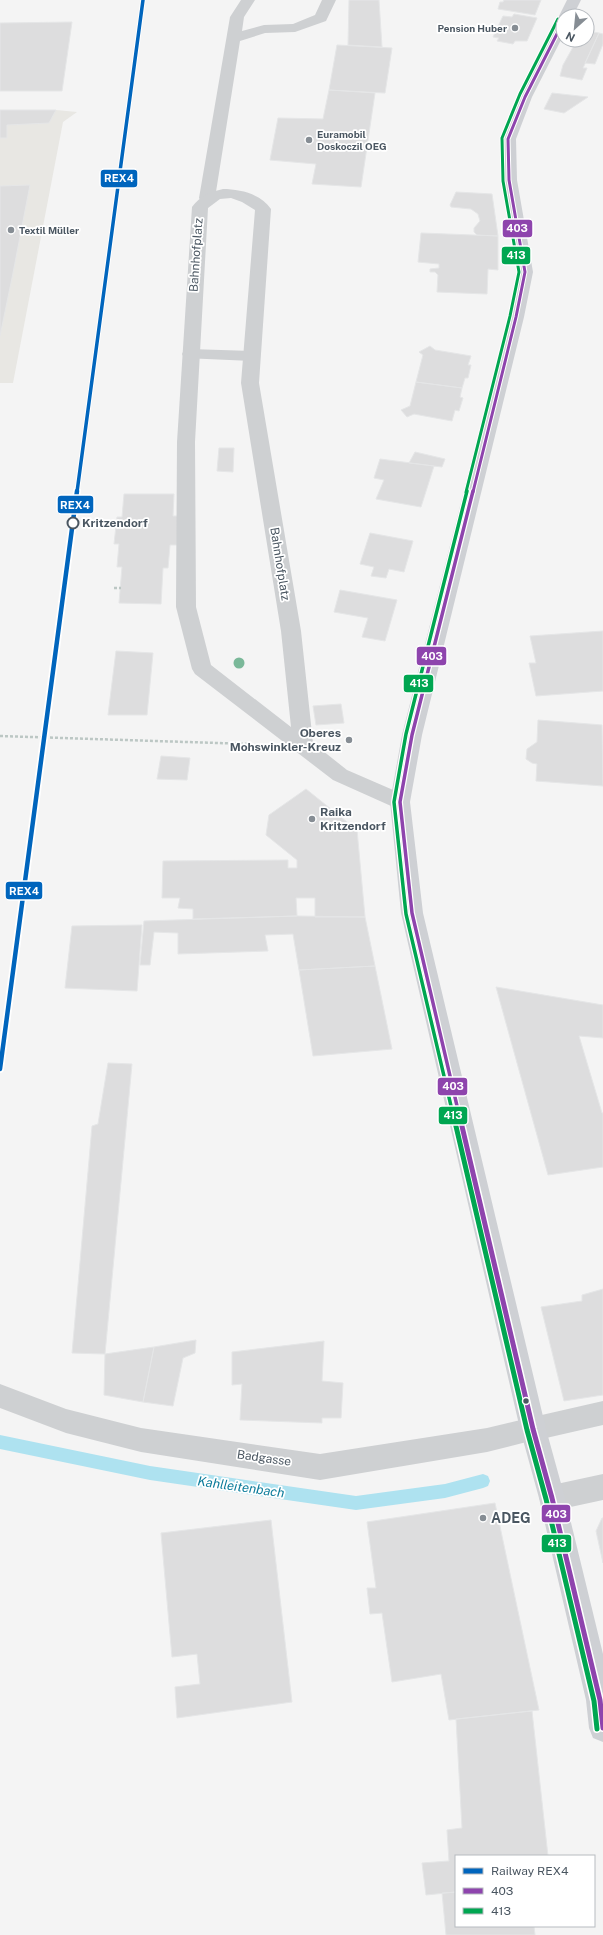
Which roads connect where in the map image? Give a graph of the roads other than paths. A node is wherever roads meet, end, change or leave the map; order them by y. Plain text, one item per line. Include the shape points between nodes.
1 (248, 0) edge
2 (330, 0) edge
3 (234, 38) junction
4 (555, 38) edge
5 (207, 198) junction
6 (190, 354) junction
7 (252, 356) junction
8 (303, 746) junction
9 (400, 802) junction
10 (0, 1396) edge
11 (603, 1413) edge
12 (533, 1429) junction
13 (603, 1487) edge
14 (552, 1498) junction
15 (603, 1728) edge

1 - 3 street via 237,17
2 - 3 street via 321,18 295,28 264,29
3 - 5 street
4 - 9 main road via 525,97 508,138 509,180 525,272 412,735
5 - 6 street, Bahnhofplatz via 200,207
5 - 7 street, Bahnhofplatz via 222,192 252,199 263,209
6 - 7 street
6 - 8 street, Bahnhofplatz via 186,449 186,607 202,668
7 - 8 street, Bahnhofplatz via 250,383 291,631
8 - 9 street, Bahnhofplatz via 340,775
9 - 12 main road via 412,913
10 - 12 street, Badgasse via 66,1421 141,1440 320,1467 487,1440
11 - 12 street, Badgasse
12 - 14 main road
13 - 14 street
14 - 15 main road via 600,1700

